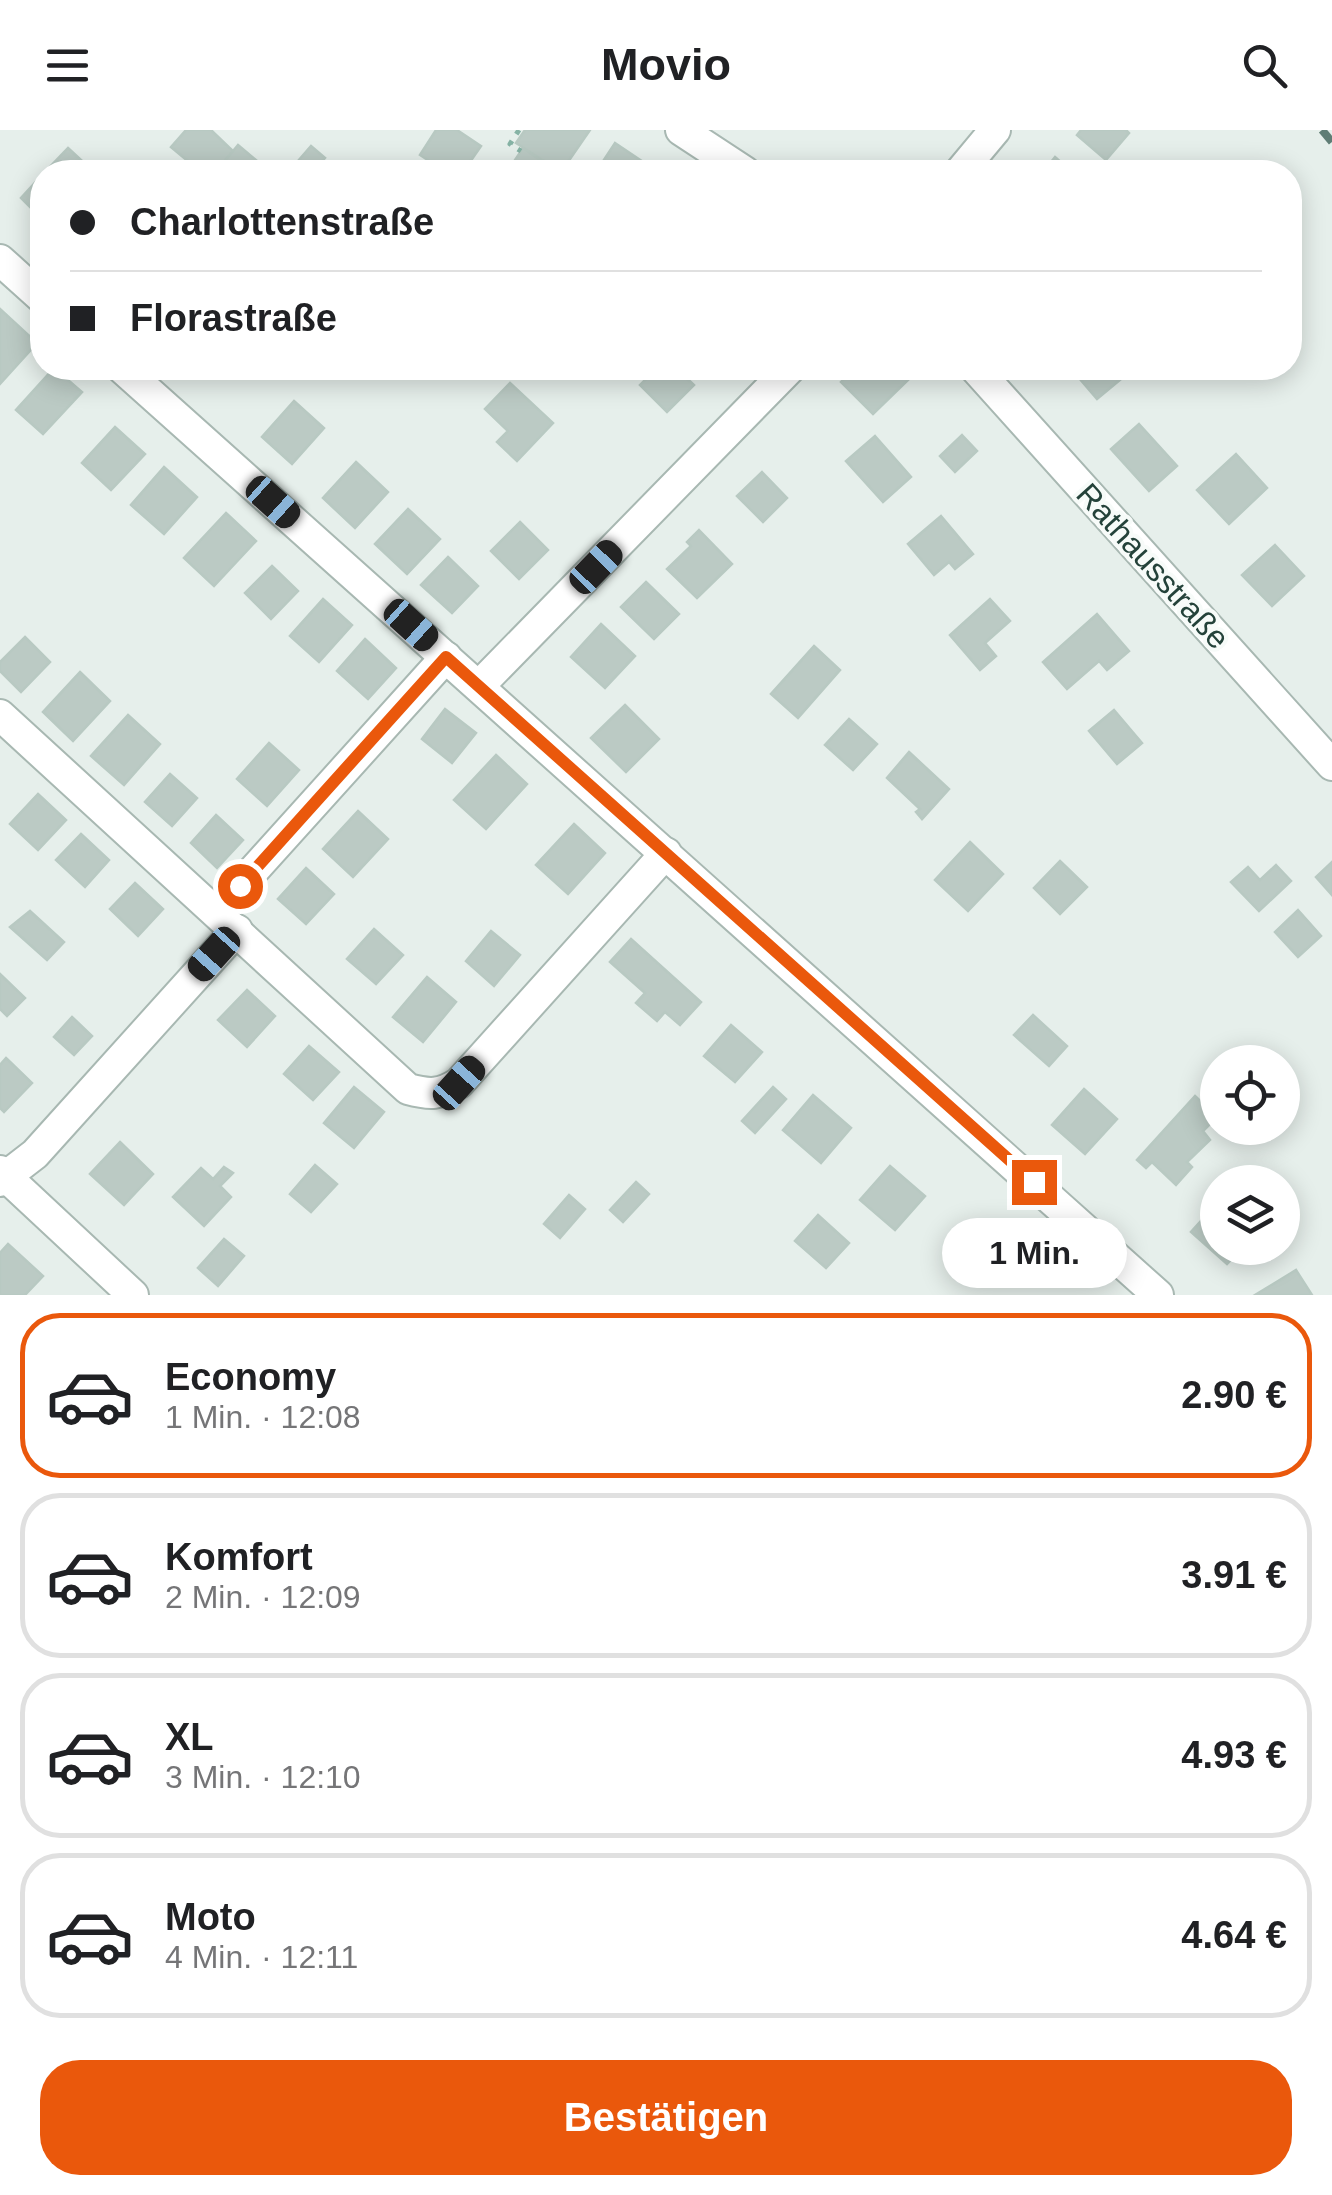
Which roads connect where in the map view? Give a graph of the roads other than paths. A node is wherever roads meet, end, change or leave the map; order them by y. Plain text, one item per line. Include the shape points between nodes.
1 (681, 130) edge
2 (995, 130) edge
3 (726, 160) edge
4 (970, 160) edge
5 (0, 260) edge
6 (30, 287) edge
7 (135, 380) edge
8 (778, 380) edge
9 (986, 380) edge
10 (446, 657) junction
11 (479, 686) junction
12 (0, 715) edge
13 (1332, 765) edge
14 (666, 853) junction
15 (227, 920) junction
16 (2, 1176) edge
17 (133, 1295) edge
18 (1158, 1295) edge

1 - 3 street
2 - 4 street
5 - 6 street
7 - 10 street
8 - 11 street
9 - 13 street, Rathausstraße
10 - 11 street
10 - 15 street
11 - 14 street
12 - 15 street
14 - 15 street via 444,1093 408,1089
14 - 18 street
15 - 16 street via 35,1154
16 - 17 street

